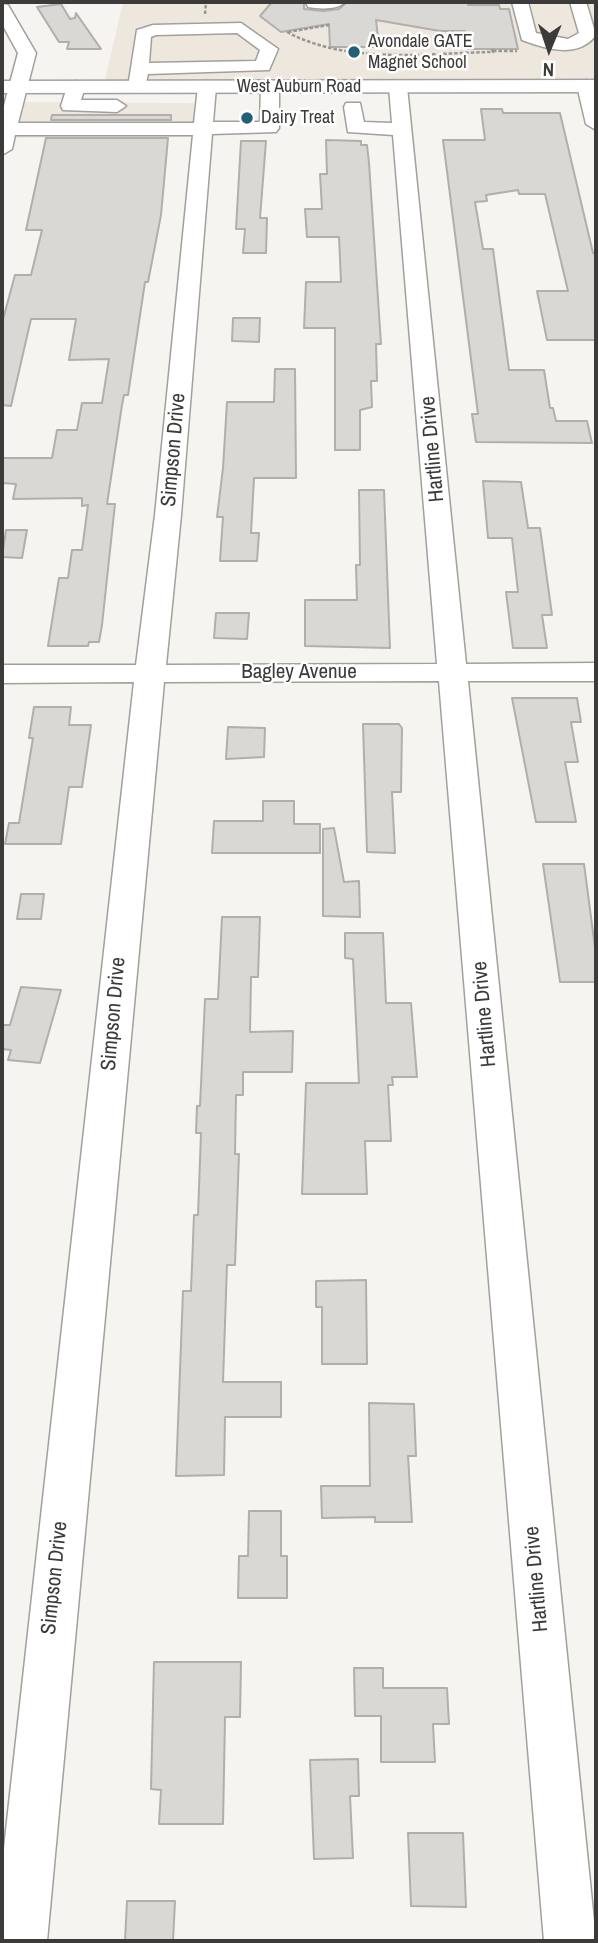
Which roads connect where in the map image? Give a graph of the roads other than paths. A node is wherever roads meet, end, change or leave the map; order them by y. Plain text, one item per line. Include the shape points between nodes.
1 (337, 2) edge
2 (520, 2) edge
3 (578, 2) edge
4 (314, 3) edge
5 (4, 17) edge
6 (138, 78) junction
7 (591, 86) edge
8 (11, 87) edge
9 (76, 87) junction
10 (398, 87) junction
11 (270, 95) junction
12 (353, 107) dead end
13 (221, 113) junction
14 (596, 124) edge
15 (9, 129) junction
16 (402, 129) junction
17 (2, 151) edge
18 (453, 672) junction
19 (596, 672) edge
20 (152, 673) junction
21 (2, 674) edge
22 (20, 1941) edge
23 (571, 1941) edge

1 - 4 street
2 - 3 street via 528,36 556,44 578,43 588,34
5 - 8 street via 27,53
6 - 6 street via 263,66 269,49 241,28 156,21 143,34
6 - 9 main road, West Auburn Road
6 - 13 main road, West Auburn Road
7 - 10 main road, West Auburn Road
7 - 14 street
8 - 9 main road, West Auburn Road
8 - 15 street
9 - 13 street via 70,106
10 - 11 main road, West Auburn Road
10 - 16 street, Hartline Drive
11 - 13 main road, West Auburn Road
11 - 13 street
11 - 13 street via 269,128
12 - 16 street via 355,128
13 - 15 street
13 - 20 street, Simpson Drive
15 - 17 street
16 - 18 street, Hartline Drive
18 - 19 street, Bagley Avenue
18 - 20 street, Bagley Avenue
18 - 23 street, Hartline Drive
20 - 21 street, Bagley Avenue
20 - 22 street, Simpson Drive via 130,848

